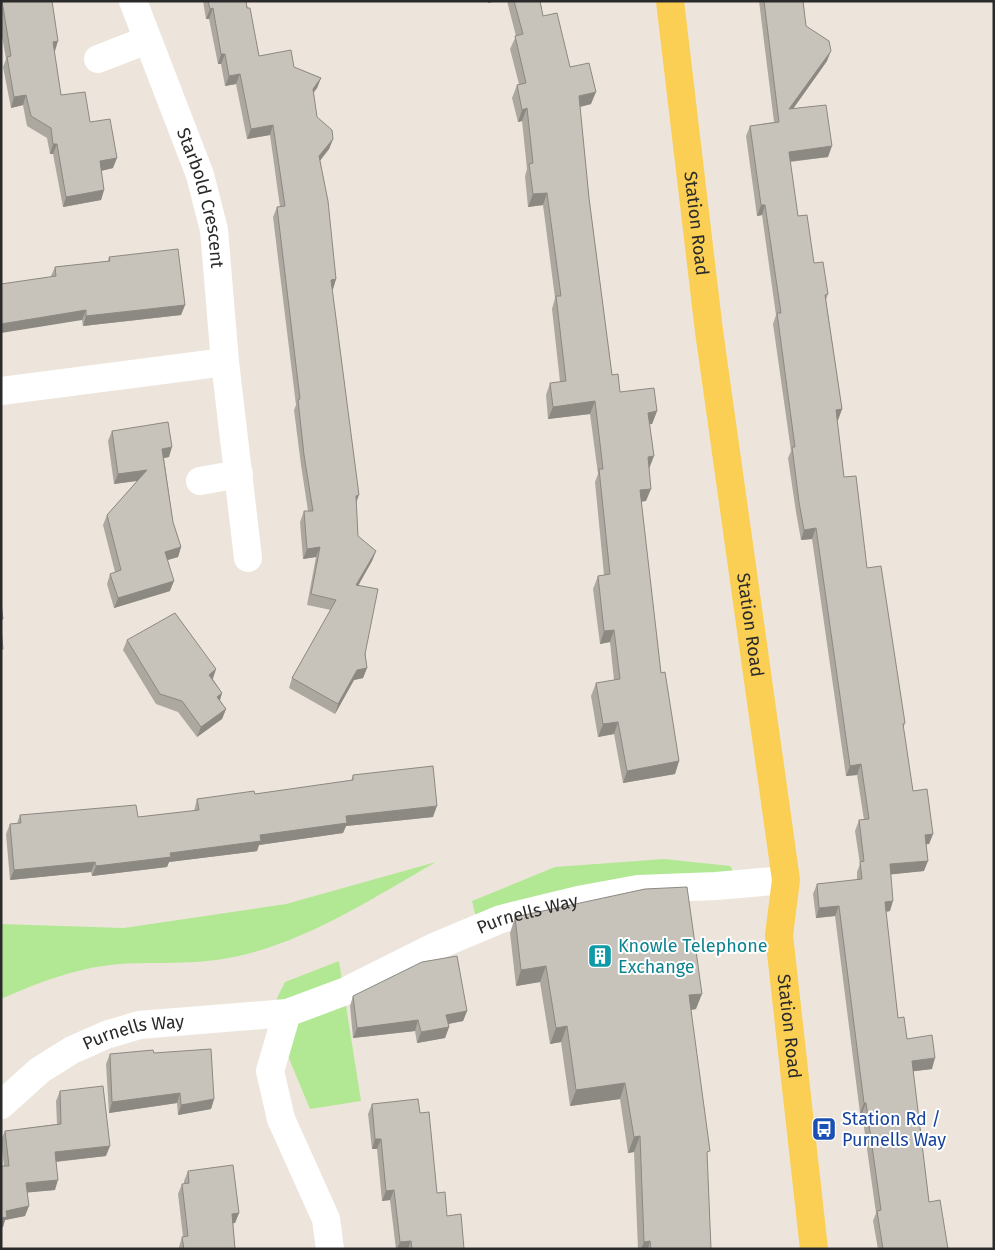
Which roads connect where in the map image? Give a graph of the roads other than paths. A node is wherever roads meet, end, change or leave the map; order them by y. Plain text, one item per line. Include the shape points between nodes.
1 (133, 1) edge
2 (670, 1) edge
3 (147, 40) junction
4 (98, 59) dead end
5 (225, 362) junction
6 (1, 391) edge
7 (239, 474) junction
8 (200, 481) dead end
9 (248, 558) dead end
10 (786, 880) junction
11 (286, 1012) junction
12 (5, 1093) edge
13 (330, 1249) edge
14 (814, 1249) edge

1 - 3 street, Starbold Crescent
2 - 10 main road, Station Road via 709,330
3 - 4 street
3 - 5 street, Starbold Crescent via 200,175 214,230
5 - 6 street
5 - 7 street, Starbold Crescent
7 - 8 street
7 - 9 street, Starbold Crescent
10 - 11 street, Purnells Way via 638,889 578,900 501,920 346,991
10 - 14 main road, Station Road via 779,935
11 - 12 street, Purnells Way via 139,1026 106,1035 72,1050
11 - 13 street via 270,1072 281,1119 326,1219

